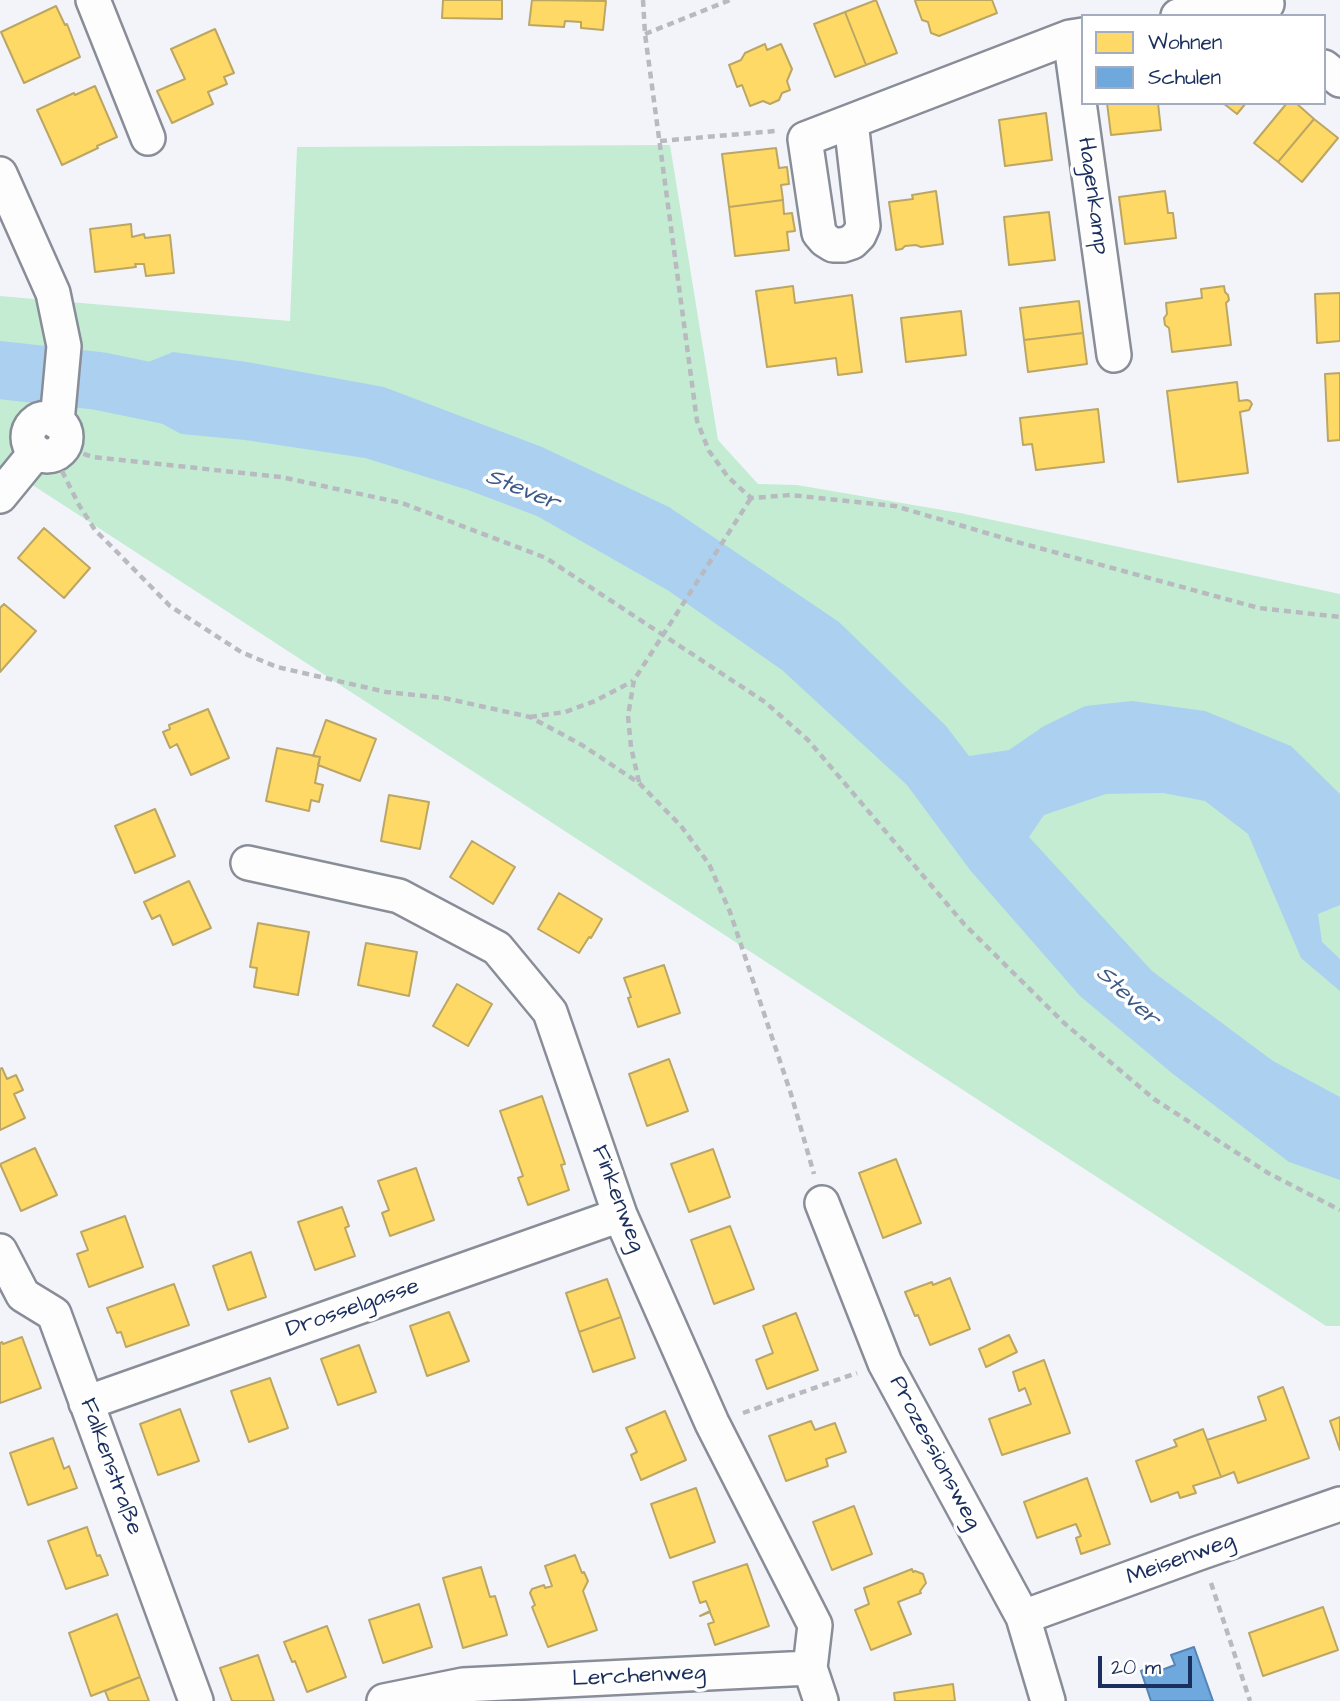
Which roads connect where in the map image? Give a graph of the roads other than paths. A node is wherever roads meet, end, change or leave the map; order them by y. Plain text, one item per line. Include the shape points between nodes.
1 (93, 0) edge
2 (1269, 6) edge
3 (1196, 14) edge
4 (1076, 36) edge
5 (1326, 69) edge
6 (1081, 78) edge
7 (1340, 80) edge
8 (1084, 105) edge
9 (851, 122) junction
10 (148, 138) dead end
11 (0, 174) edge
12 (1114, 355) dead end
13 (0, 496) edge
14 (248, 863) dead end
15 (822, 1203) road end
16 (620, 1215) junction
17 (0, 1251) edge
18 (86, 1403) junction
19 (1340, 1504) edge
20 (1023, 1618) junction
21 (810, 1668) junction
22 (196, 1701) edge
23 (384, 1701) edge
24 (821, 1701) edge
25 (1048, 1701) edge

1 - 10 street
2 - 3 street
4 - 6 street, Hagenkamp
4 - 9 street, Hagenkamp
5 - 7 street
8 - 12 street, Hagenkamp
9 - 9 street, Hagenkamp via 805,139 819,233 833,245 852,242 863,226
11 - 13 street via 53,293 64,346 54,438
14 - 16 street, Finkenweg via 399,896 497,948 550,1012
15 - 20 street, Prozessionsweg via 885,1363
16 - 18 street, Drosselgasse
16 - 21 street, Finkenweg via 712,1423 815,1625
17 - 18 street, Falkenstraße via 23,1295 54,1314
18 - 22 street, Falkenstraße
19 - 20 street, Meisenweg
20 - 25 street, Prozessionsweg
21 - 23 street, Lerchenweg via 463,1685
21 - 24 street, Finkenweg

